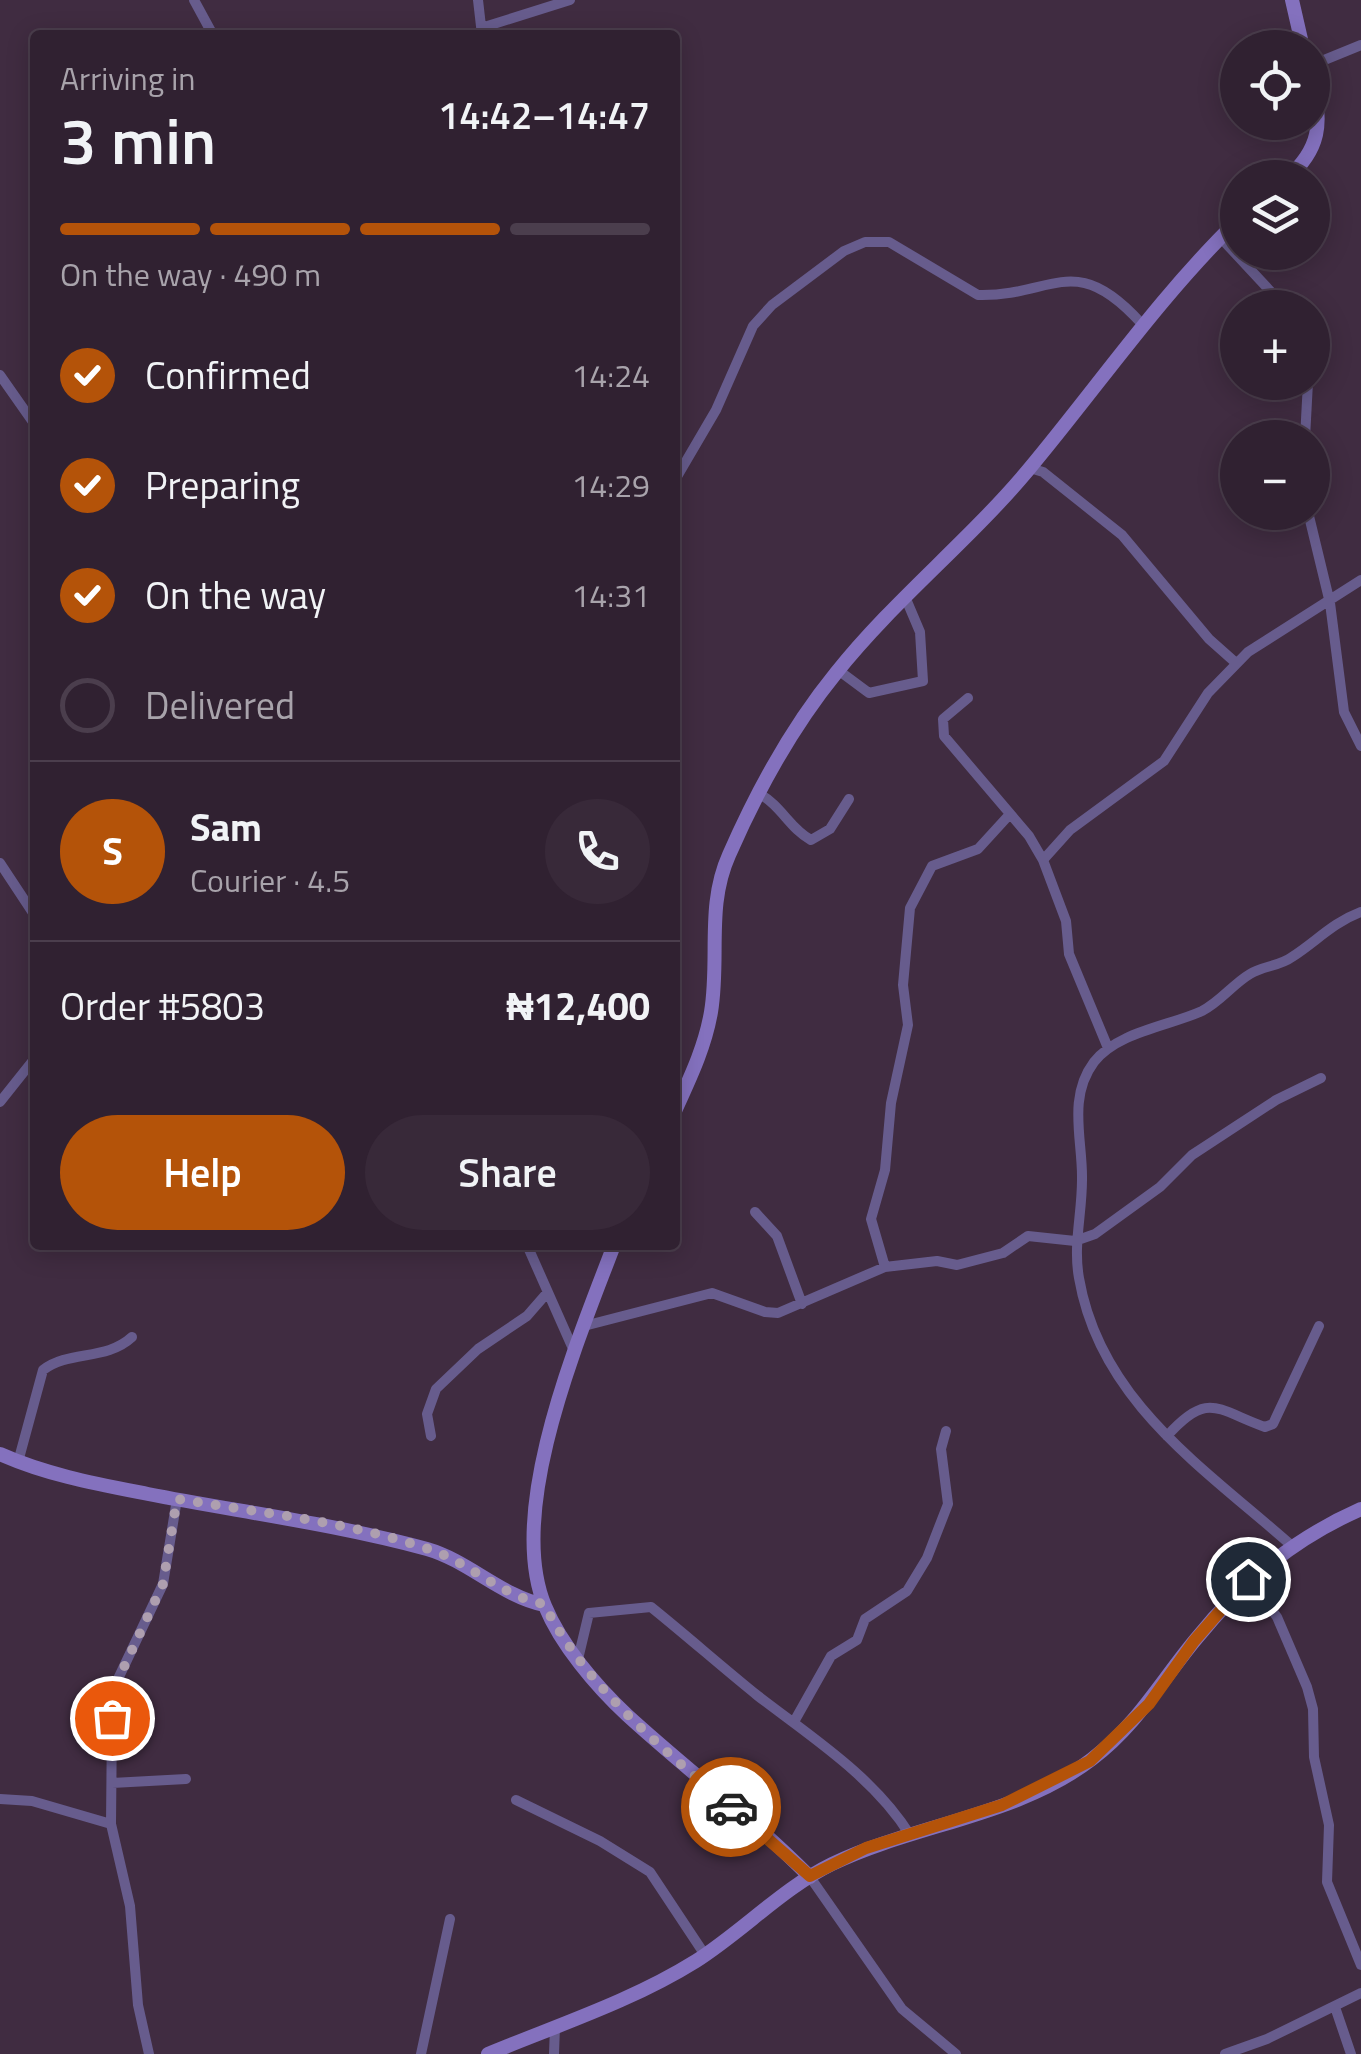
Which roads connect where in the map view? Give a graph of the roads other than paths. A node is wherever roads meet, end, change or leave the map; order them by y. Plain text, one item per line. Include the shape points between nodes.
1 (194, 0) edge
2 (478, 0) edge
3 (570, 0) edge
4 (1292, 0) edge
5 (210, 30) edge
6 (481, 30) edge
7 (487, 30) edge
8 (1300, 30) edge
9 (1361, 45) edge
10 (1330, 57) edge
11 (1220, 237) edge
12 (1251, 270) edge
13 (1269, 290) edge
14 (1142, 323) junction
15 (0, 375) edge
16 (30, 419) edge
17 (1030, 468) junction
18 (680, 471) edge
19 (1312, 530) edge
20 (1361, 580) edge
21 (906, 599) junction
22 (1330, 603) junction
23 (1236, 663) junction
24 (838, 670) junction
25 (968, 698) dead end
26 (1361, 746) edge
27 (758, 794) junction
28 (849, 800) dead end
29 (1010, 814) junction
30 (1043, 860) junction
31 (0, 862) edge
32 (30, 908) edge
33 (1361, 912) edge
34 (1108, 1048) junction
35 (30, 1064) edge
36 (1321, 1078) dead end
37 (680, 1100) edge
38 (0, 1102) edge
39 (755, 1212) dead end
40 (1076, 1241) junction
41 (529, 1250) edge
42 (612, 1250) edge
43 (885, 1267) junction
44 (547, 1293) junction
45 (802, 1304) junction
46 (584, 1326) junction
47 (1319, 1326) dead end
48 (132, 1338) dead end
49 (574, 1351) junction
50 (946, 1432) dead end
51 (431, 1436) dead end
52 (1168, 1436) junction
53 (0, 1454) edge
54 (18, 1462) junction
55 (177, 1499) junction
56 (1361, 1509) edge
57 (1291, 1546) junction
58 (1248, 1579) junction
59 (544, 1604) junction
60 (578, 1659) junction
61 (795, 1720) junction
62 (186, 1779) dead end
63 (112, 1784) junction
64 (0, 1799) edge
65 (516, 1800) dead end
66 (112, 1824) junction
67 (910, 1834) junction
68 (810, 1876) junction
69 (450, 1919) dead end
70 (705, 1955) junction
71 (1361, 1965) edge
72 (1361, 1993) edge
73 (1335, 2008) junction
74 (554, 2027) junction
75 (149, 2054) edge
76 (421, 2054) edge
77 (488, 2054) edge
78 (554, 2054) edge
79 (956, 2054) edge
80 (1225, 2054) edge
81 (1351, 2054) edge

1 - 5 street
2 - 6 street
3 - 7 street
4 - 8 main road
9 - 10 street
11 - 14 main road
12 - 13 street
14 - 17 main road
14 - 18 street via 1108,291 1090,284 1054,282 978,295 889,242 855,245 786,293 753,326
15 - 16 street
17 - 21 main road
17 - 23 street via 1122,535
19 - 22 street
20 - 22 street
21 - 24 main road
21 - 24 street via 920,632 924,682 869,692
22 - 23 street
22 - 26 street via 1344,712
23 - 30 street via 1164,762 1070,830
24 - 27 main road
25 - 29 street via 941,728
27 - 28 street via 811,840 830,829
27 - 37 main road via 718,881 711,1009 702,1052
29 - 30 street
29 - 43 street via 978,850 932,866 910,908 908,1024 885,1170 870,1219
30 - 34 street via 1066,921 1069,954
31 - 32 street
33 - 34 street via 1333,922 1293,957 1252,972 1206,1009
34 - 40 street via 1092,1064 1078,1102 1082,1176
35 - 38 street
36 - 40 street via 1212,1142 1128,1212
39 - 45 street via 777,1236
40 - 43 street via 1028,1236 1003,1253 971,1262
40 - 52 street via 1080,1281 1116,1378
41 - 44 street
42 - 46 main road
43 - 45 street
44 - 49 street
44 - 51 street via 436,1390 427,1414
45 - 46 street via 765,1312 712,1292
46 - 49 main road
47 - 52 street via 1270,1427 1206,1406
48 - 54 street via 108,1352 43,1370
49 - 59 main road via 535,1510
50 - 61 street via 948,1504 927,1558 908,1591 864,1619 857,1640 831,1656
52 - 57 street
53 - 54 main road
54 - 55 main road
55 - 59 main road via 431,1550 526,1601
55 - 63 street via 163,1584 117,1682
56 - 57 main road
57 - 58 main road
58 - 67 main road via 1149,1704 1090,1761 1002,1805
58 - 71 street via 1277,1617 1307,1688 1329,1825 1327,1882
59 - 60 main road
60 - 61 street via 589,1613 651,1607
60 - 68 main road via 624,1712
61 - 67 street via 890,1803
62 - 63 street
63 - 66 street
64 - 66 street
65 - 70 street via 650,1872
66 - 75 street
67 - 68 main road
68 - 70 main road
68 - 79 street via 902,2009
69 - 76 street
70 - 74 main road
72 - 73 street
73 - 80 street
73 - 81 street
74 - 77 main road
74 - 78 street

